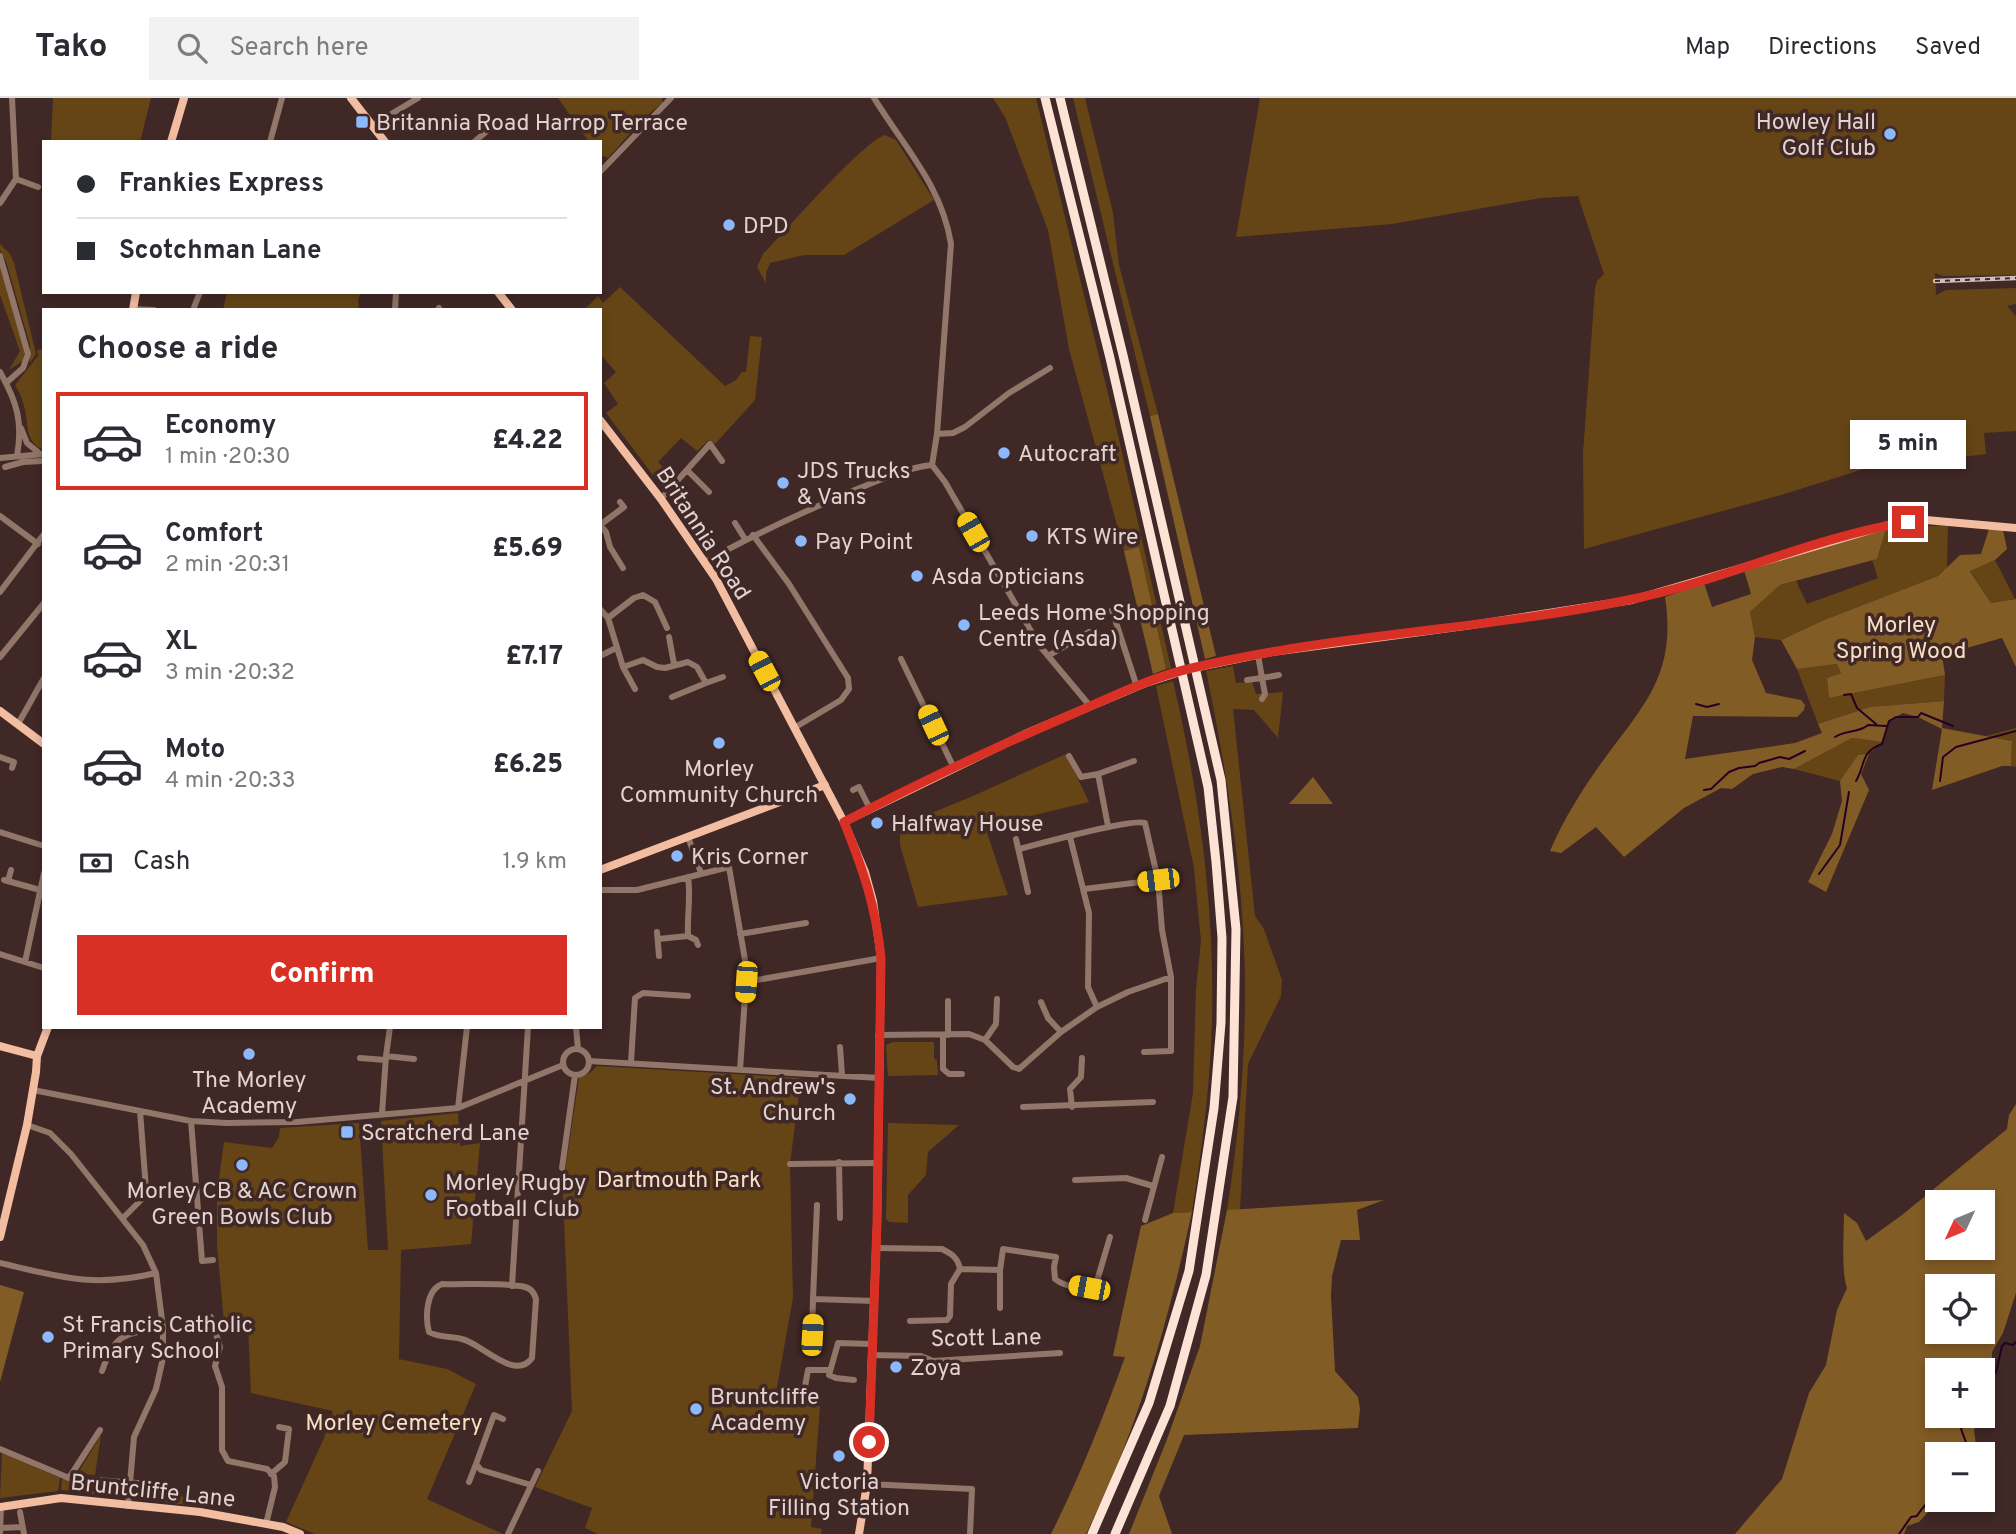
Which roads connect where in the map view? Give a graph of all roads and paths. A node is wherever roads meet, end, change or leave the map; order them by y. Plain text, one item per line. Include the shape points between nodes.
1 (12, 98) edge
2 (184, 98) edge
3 (282, 98) edge
4 (351, 98) edge
5 (358, 98) edge
6 (418, 98) edge
7 (670, 98) edge
8 (874, 98) edge
9 (1045, 98) edge
10 (1060, 98) edge
11 (373, 125) junction
12 (494, 125) dead end
13 (172, 140) edge
14 (271, 140) edge
15 (383, 140) edge
16 (476, 140) edge
17 (602, 170) edge
18 (16, 179) junction
19 (38, 187) dead end
20 (0, 203) edge
21 (0, 256) edge
22 (500, 294) edge
23 (510, 308) edge
24 (1050, 368) dead end
25 (0, 372) edge
26 (6, 383) junction
27 (602, 422) edge
28 (20, 426) junction
29 (608, 430) junction
30 (602, 434) edge
31 (937, 434) junction
32 (19, 454) junction
33 (42, 457) edge
34 (1, 458) edge
35 (722, 461) dead end
36 (932, 465) junction
37 (5, 467) junction
38 (687, 470) junction
39 (0, 474) edge
40 (709, 492) dead end
41 (661, 499) junction
42 (620, 502) dead end
43 (0, 516) edge
44 (734, 523) dead end
45 (602, 524) edge
46 (602, 527) edge
47 (2016, 528) edge
48 (753, 535) junction
49 (42, 537) edge
50 (745, 539) junction
51 (38, 544) junction
52 (705, 562) junction
53 (623, 568) dead end
54 (1, 588) edge
55 (42, 605) edge
56 (1112, 610) dead end
57 (602, 611) edge
58 (608, 618) junction
59 (667, 628) dead end
60 (1089, 632) dead end
61 (669, 637) dead end
62 (615, 648) junction
63 (602, 655) edge
64 (1258, 655) junction
65 (1048, 656) junction
66 (0, 657) edge
67 (901, 659) dead end
68 (674, 664) junction
69 (623, 667) junction
70 (1279, 675) dead end
71 (723, 677) dead end
72 (1262, 678) junction
73 (1247, 680) dead end
74 (42, 682) edge
75 (706, 683) junction
76 (1140, 686) junction
77 (635, 689) dead end
78 (672, 697) dead end
79 (1262, 699) dead end
80 (1090, 706) junction
81 (0, 711) edge
82 (18, 724) junction
83 (794, 728) junction
84 (42, 742) edge
85 (1069, 755) dead end
86 (0, 757) edge
87 (1134, 761) dead end
88 (12, 768) dead end
89 (954, 768) junction
90 (1098, 774) junction
91 (824, 785) junction
92 (853, 790) dead end
93 (870, 809) junction
94 (844, 822) junction
95 (1108, 826) junction
96 (0, 832) edge
97 (688, 837) junction
98 (1070, 837) junction
99 (1016, 839) dead end
100 (42, 845) edge
101 (1019, 849) junction
102 (602, 869) edge
103 (11, 870) dead end
104 (701, 873) junction
105 (688, 877) junction
106 (1158, 880) junction
107 (42, 882) edge
108 (1084, 889) junction
109 (40, 890) junction
110 (602, 890) edge
111 (1028, 892) dead end
112 (806, 923) dead end
113 (740, 934) junction
114 (688, 936) junction
115 (698, 946) dead end
116 (0, 954) edge
117 (659, 956) dead end
118 (881, 958) junction
119 (25, 962) junction
120 (42, 967) edge
121 (1171, 977) junction
122 (746, 982) junction
123 (688, 996) dead end
124 (997, 999) dead end
125 (948, 1001) dead end
126 (1041, 1002) dead end
127 (1097, 1007) junction
128 (47, 1029) edge
129 (390, 1029) edge
130 (467, 1029) edge
131 (528, 1029) edge
132 (576, 1029) edge
133 (1061, 1032) junction
134 (878, 1035) junction
135 (946, 1035) junction
136 (985, 1040) junction
137 (0, 1046) edge
138 (840, 1047) dead end
139 (578, 1049) junction
140 (1144, 1052) dead end
141 (37, 1056) junction
142 (360, 1058) dead end
143 (386, 1058) junction
144 (1082, 1058) dead end
145 (414, 1059) dead end
146 (589, 1061) junction
147 (631, 1062) junction
148 (564, 1065) junction
149 (740, 1070) junction
150 (962, 1074) dead end
151 (575, 1075) junction
152 (842, 1075) junction
153 (879, 1078) junction
154 (525, 1081) junction
155 (33, 1090) junction
156 (1153, 1102) dead end
157 (1023, 1107) dead end
158 (1072, 1107) junction
159 (457, 1108) junction
160 (140, 1111) junction
161 (382, 1114) junction
162 (191, 1121) junction
163 (27, 1125) junction
164 (1162, 1157) dead end
165 (839, 1162) junction
166 (878, 1163) junction
167 (790, 1164) dead end
168 (562, 1168) dead end
169 (1075, 1180) dead end
170 (1153, 1186) junction
171 (817, 1205) dead end
172 (123, 1218) junction
173 (840, 1218) dead end
174 (1145, 1220) dead end
175 (0, 1237) edge
176 (1110, 1237) dead end
177 (877, 1248) junction
178 (214, 1260) dead end
179 (0, 1263) edge
180 (960, 1269) junction
181 (1000, 1270) junction
182 (156, 1273) junction
183 (512, 1286) junction
184 (813, 1299) junction
185 (875, 1301) junction
186 (1000, 1308) dead end
187 (211, 1317) dead end
188 (910, 1321) dead end
189 (163, 1328) junction
190 (811, 1335) dead end
191 (872, 1344) junction
192 (1060, 1353) dead end
193 (871, 1355) junction
194 (830, 1370) junction
195 (102, 1371) dead end
196 (854, 1380) dead end
197 (804, 1392) dead end
198 (503, 1419) dead end
199 (279, 1427) dead end
200 (100, 1430) dead end
201 (0, 1449) edge
202 (476, 1464) junction
203 (538, 1471) dead end
204 (271, 1474) junction
205 (69, 1478) junction
206 (131, 1481) junction
207 (469, 1482) dead end
208 (867, 1484) junction
209 (165, 1485) dead end
210 (531, 1485) junction
211 (128, 1506) junction
212 (1, 1507) edge
213 (20, 1512) dead end
214 (266, 1524) junction
215 (1, 1530) edge
216 (23, 1531) edge
217 (300, 1534) edge
218 (508, 1534) edge
219 (859, 1534) edge
220 (970, 1534) edge
221 (1092, 1534) edge
222 (1115, 1534) edge

1 - 18 street
2 - 13 main road
3 - 14 street
4 - 11 main road
5 - 11 main road
6 - 11 street
7 - 17 street
8 - 31 street via 939,198 948,224 951,248
9 - 221 highway via 1208,787 1222,938 1214,1108 1189,1271 1149,1403
10 - 222 highway via 1221,780 1236,929 1233,1097 1206,1275 1170,1406
11 - 15 main road
12 - 16 street
18 - 19 street
18 - 20 street
21 - 26 street via 28,354 23,368
22 - 23 main road
24 - 31 street via 965,427
25 - 26 street
26 - 28 street
27 - 29 main road, Britannia Road
28 - 32 street
28 - 33 street via 27,443
29 - 30 street
29 - 41 main road, Britannia Road
31 - 36 street
32 - 33 street via 27,459
32 - 34 street
33 - 37 street
34 - 37 street
35 - 38 street via 710,444
36 - 48 street via 895,474
36 - 65 street
37 - 39 street
38 - 40 street
38 - 41 street
41 - 52 main road, Britannia Road
42 - 45 street via 624,507
43 - 51 street
44 - 50 street
46 - 53 street
47 - 64 main road via 1926,520 1888,525 1632,600
48 - 50 street
48 - 83 street via 848,678 849,689 841,700
49 - 51 street
50 - 52 street
51 - 54 street
52 - 83 main road, Britannia Road
55 - 66 street
56 - 76 street
57 - 58 street
58 - 59 street via 643,595 655,602
58 - 62 street
60 - 65 street
61 - 68 street
62 - 63 street
62 - 69 street
64 - 72 street
64 - 76 main road, bridge via 1189,668
65 - 80 street
67 - 89 street
68 - 69 street via 657,667 643,660
68 - 75 street via 693,664
69 - 77 street
70 - 72 street
71 - 75 street
72 - 73 street
72 - 79 street
74 - 82 street
75 - 78 street
76 - 80 main road
80 - 89 main road
81 - 82 main road
82 - 84 main road
83 - 91 main road, Britannia Road
85 - 90 street via 1080,777
86 - 88 street via 14,762
87 - 90 street
89 - 93 main road
90 - 95 street
91 - 94 main road, Britannia Road
91 - 97 main road
92 - 93 street via 859,787
93 - 94 main road
94 - 118 main road, Britannia Road via 873,901
95 - 98 street
95 - 106 street via 1145,823
96 - 100 street
97 - 102 main road
97 - 104 street
98 - 101 street
98 - 108 street
99 - 101 street
101 - 111 street
103 - 109 street via 6,881
104 - 105 street
104 - 113 street via 729,867
105 - 110 street via 637,890
105 - 114 street
106 - 108 street
106 - 121 street
107 - 109 street
108 - 127 street via 1089,913 1088,987
109 - 119 street
112 - 113 street
113 - 122 street
114 - 115 street
114 - 117 street via 658,936
116 - 119 street
118 - 122 street
118 - 134 main road, Britannia Road
119 - 120 street
121 - 127 street
121 - 140 street via 1171,1052
122 - 149 street
123 - 147 street via 643,993 635,998
124 - 136 street via 996,1024
125 - 135 street
126 - 133 street
127 - 133 street
128 - 141 main road
129 - 143 street
130 - 159 street
131 - 154 street
132 - 139 street
133 - 136 street via 1019,1069
134 - 135 street
134 - 153 main road, Britannia Road
135 - 136 street via 969,1034
135 - 150 street via 943,1069
137 - 141 main road
138 - 152 street
139 - 146 street
139 - 148 street via 569,1051
141 - 155 main road
142 - 143 street
143 - 145 street
143 - 161 street
144 - 158 street via 1082,1077 1070,1089
146 - 147 street
146 - 151 street via 585,1072
147 - 149 street
148 - 151 street
148 - 154 street
149 - 152 street
151 - 168 street
152 - 153 street
153 - 166 main road, Britannia Road
154 - 159 street
154 - 183 street
155 - 160 street
155 - 163 main road
156 - 158 street
157 - 158 street
159 - 161 street
160 - 162 street
160 - 172 street via 146,1189 137,1206
161 - 162 street via 297,1122
162 - 178 street via 202,1261
163 - 172 street via 50,1133
163 - 175 main road
164 - 170 street
165 - 166 street
165 - 167 street
165 - 173 street
166 - 177 main road, Britannia Road
169 - 170 street via 1126,1178
170 - 174 street
171 - 184 street
172 - 182 street via 144,1245
176 - 181 street via 1097,1281 1089,1288 1055,1279 1056,1257 1003,1250
177 - 180 street via 942,1249 952,1253
177 - 185 main road, Britannia Road
179 - 182 street via 68,1280 127,1280
180 - 181 street
180 - 188 street via 951,1284 947,1320
181 - 186 street
182 - 189 street
183 - 183 street via 437,1286 430,1295 429,1332 464,1339 512,1365 526,1364 533,1358 536,1299 529,1289
184 - 185 street
184 - 190 street
185 - 191 main road, Britannia Road
187 - 204 street via 220,1347 215,1366 222,1387 222,1450 228,1461 267,1469
189 - 195 street via 120,1338
189 - 206 street via 160,1374 134,1437
191 - 193 main road, Britannia Road
191 - 194 street via 838,1343
192 - 193 street, Scott Lane via 933,1361 921,1356
193 - 208 main road, Britannia Road
194 - 196 street via 829,1376
194 - 197 street via 808,1370
198 - 202 street via 494,1415
199 - 204 street via 292,1430 285,1462
200 - 205 street, Bruntcliffe Lane
201 - 205 street, Bruntcliffe Lane
202 - 207 street
202 - 210 street
203 - 210 street
204 - 214 street via 275,1487
205 - 206 street, Bruntcliffe Lane
206 - 209 street, Bruntcliffe Lane
206 - 211 street
208 - 219 main road, Britannia Road
208 - 220 street via 972,1489
210 - 218 street
211 - 212 main road, Bruntcliffe Lane via 61,1499
211 - 214 main road, Bruntcliffe Lane
212 - 215 street
213 - 216 street
214 - 217 main road, Bruntcliffe Lane
215 - 216 street

